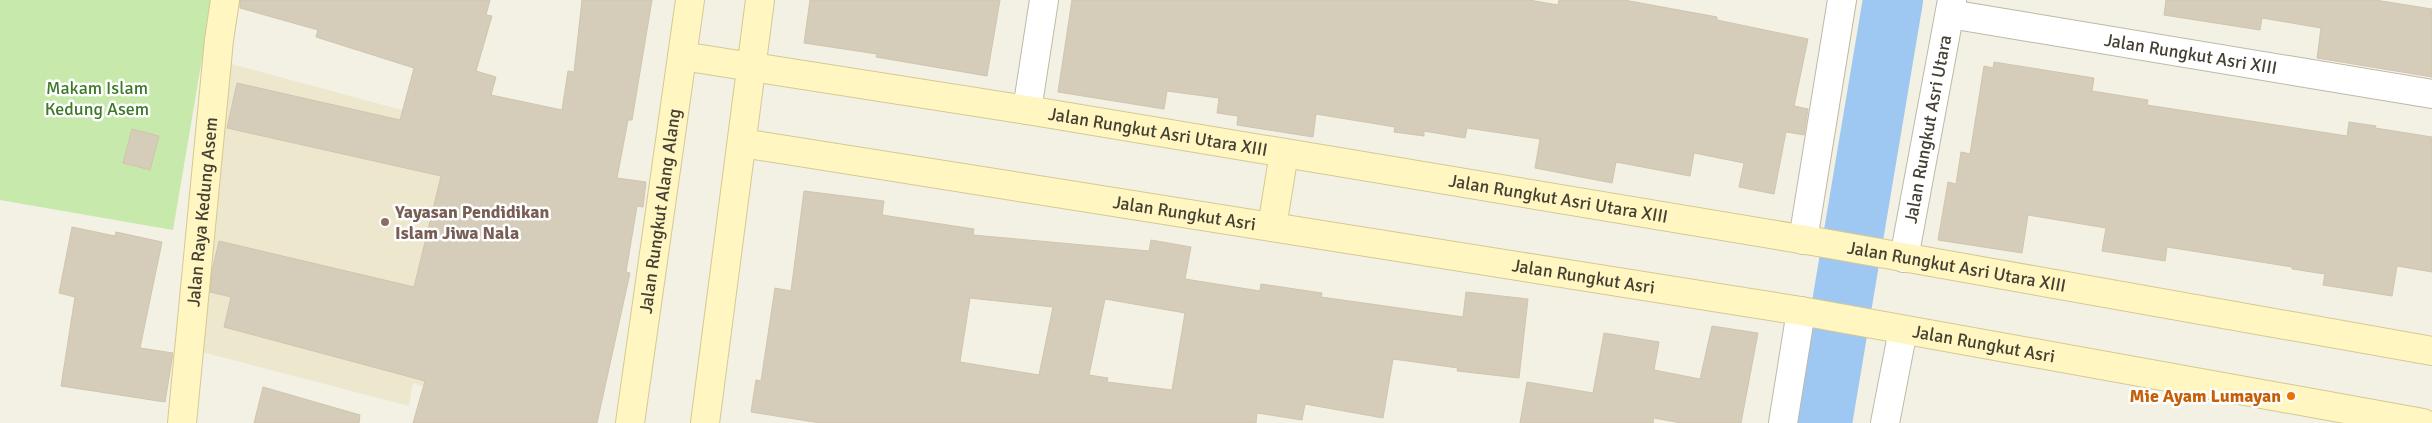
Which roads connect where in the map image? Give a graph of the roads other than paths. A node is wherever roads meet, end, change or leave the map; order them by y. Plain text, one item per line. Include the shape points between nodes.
1 (225, 0) edge
2 (690, 0) edge
3 (760, 0) edge
4 (1044, 0) edge
5 (1842, 0) edge
6 (1951, 7) edge
7 (682, 56) junction
8 (753, 66) junction
9 (2432, 94) edge
10 (1027, 110) junction
11 (742, 143) junction
12 (1284, 153) junction
13 (1272, 227) junction
14 (1811, 241) junction
15 (1895, 256) junction
16 (1807, 312) junction
17 (1891, 327) junction
18 (2432, 351) edge
19 (182, 423) edge
20 (630, 423) edge
21 (705, 423) edge
22 (1783, 423) edge
23 (1885, 423) edge
24 (2423, 423) edge

1 - 19 street, Jalan Raya Kedung Asem
2 - 7 street, Jalan Rungkut Alang Alang
3 - 8 street
4 - 10 street
5 - 14 street
6 - 9 street, Jalan Rungkut Asri XIII
6 - 15 street, Jalan Rungkut Asri Utara
7 - 8 street, Jalan Rungkut Asri Utara XIII
7 - 20 street, Jalan Rungkut Alang Alang
8 - 10 street, Jalan Rungkut Asri Utara XIII
8 - 11 street
10 - 12 street, Jalan Rungkut Asri Utara XIII
11 - 13 street, Jalan Rungkut Asri
11 - 21 street
12 - 13 street
12 - 14 street, Jalan Rungkut Asri Utara XIII
13 - 16 street, Jalan Rungkut Asri
14 - 15 street, Jalan Rungkut Asri Utara XIII
15 - 18 street, Jalan Rungkut Asri Utara XIII
16 - 17 street, Jalan Rungkut Asri
16 - 22 street
17 - 23 street
17 - 24 street, Jalan Rungkut Asri

